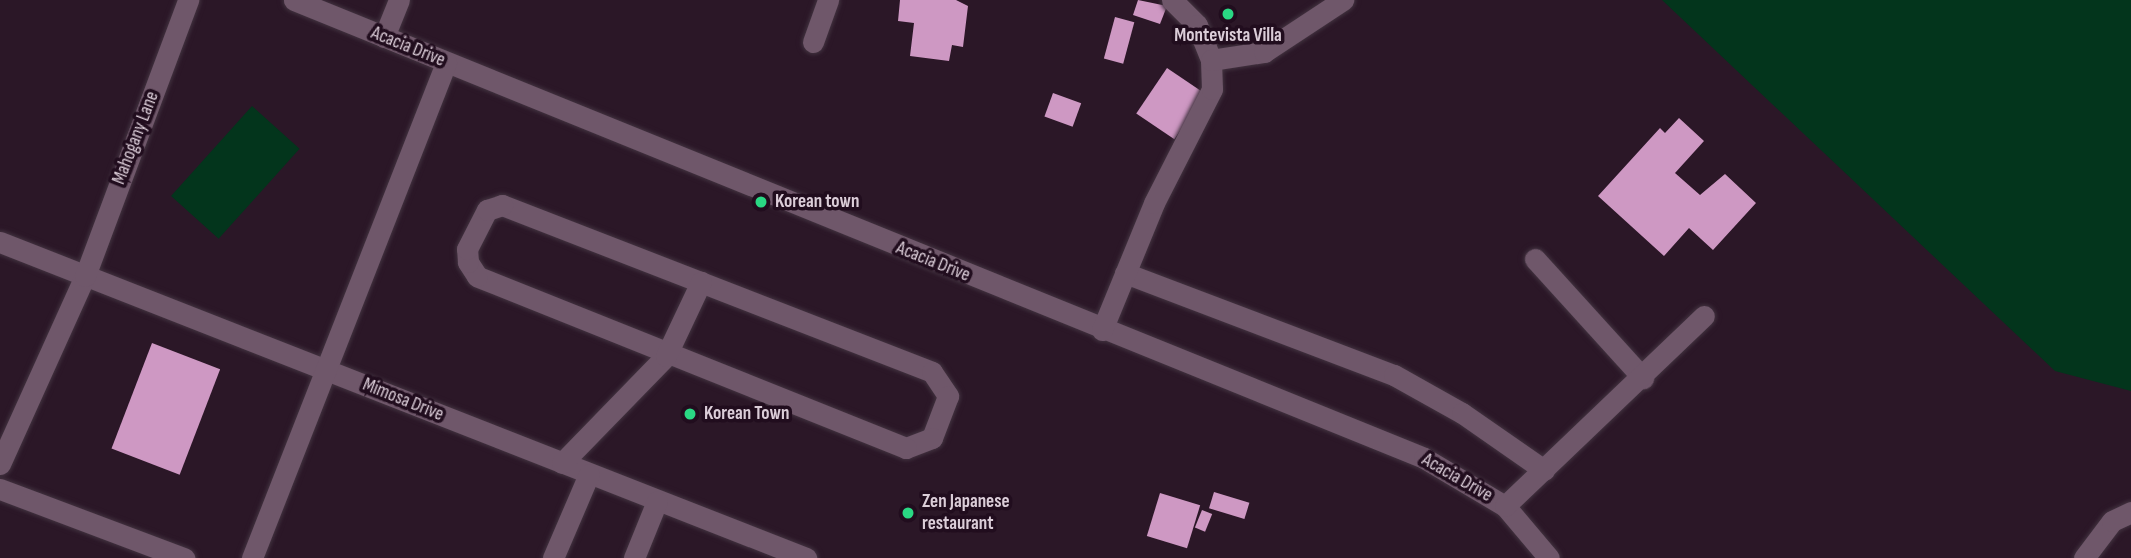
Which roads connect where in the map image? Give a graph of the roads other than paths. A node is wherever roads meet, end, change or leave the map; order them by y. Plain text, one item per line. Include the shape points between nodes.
1 (188, 0) edge
2 (294, 0) edge
3 (399, 0) edge
4 (828, 0) edge
5 (1172, 0) edge
6 (1343, 0) edge
7 (384, 37) junction
8 (813, 42) dead end
9 (1211, 60) junction
10 (446, 63) junction
11 (0, 242) edge
12 (1535, 259) dead end
13 (1125, 273) junction
14 (85, 275) junction
15 (701, 282) junction
16 (1704, 316) dead end
17 (1102, 330) junction
18 (666, 356) junction
19 (324, 369) junction
20 (1643, 378) junction
21 (562, 463) junction
22 (0, 464) edge
23 (1544, 470) junction
24 (589, 474) junction
25 (0, 489) edge
26 (657, 501) junction
27 (1505, 506) junction
28 (2131, 512) edge
29 (184, 558) edge
30 (252, 558) edge
31 (553, 558) edge
32 (634, 558) edge
33 (806, 558) edge
34 (1549, 558) edge
35 (2084, 558) edge

1 - 14 street, Mahogany Lane
2 - 7 street, Acacia Drive
3 - 7 street
4 - 8 street
5 - 9 street via 1197,25
6 - 9 street via 1264,52
7 - 10 street, Acacia Drive
9 - 13 street via 1212,89
10 - 17 street, Acacia Drive
10 - 19 street
11 - 14 street, Mimosa Drive
12 - 20 street
13 - 17 street
13 - 23 street via 1394,375 1462,413
14 - 19 street, Mimosa Drive
14 - 22 street, Mahogany Lane
15 - 18 street
15 - 18 street via 502,205 487,210 467,249 477,276
15 - 18 street via 932,372 948,396 932,438 906,448
16 - 20 street
17 - 27 street, Acacia Drive via 1424,458
18 - 21 street
19 - 21 street, Mimosa Drive
19 - 30 street
20 - 23 street
21 - 24 street, Mimosa Drive
23 - 27 street
24 - 26 street, Mimosa Drive
24 - 31 street
25 - 29 street
26 - 32 street
26 - 33 street, Mimosa Drive
27 - 34 street, Acacia Drive
28 - 35 street via 2112,521

